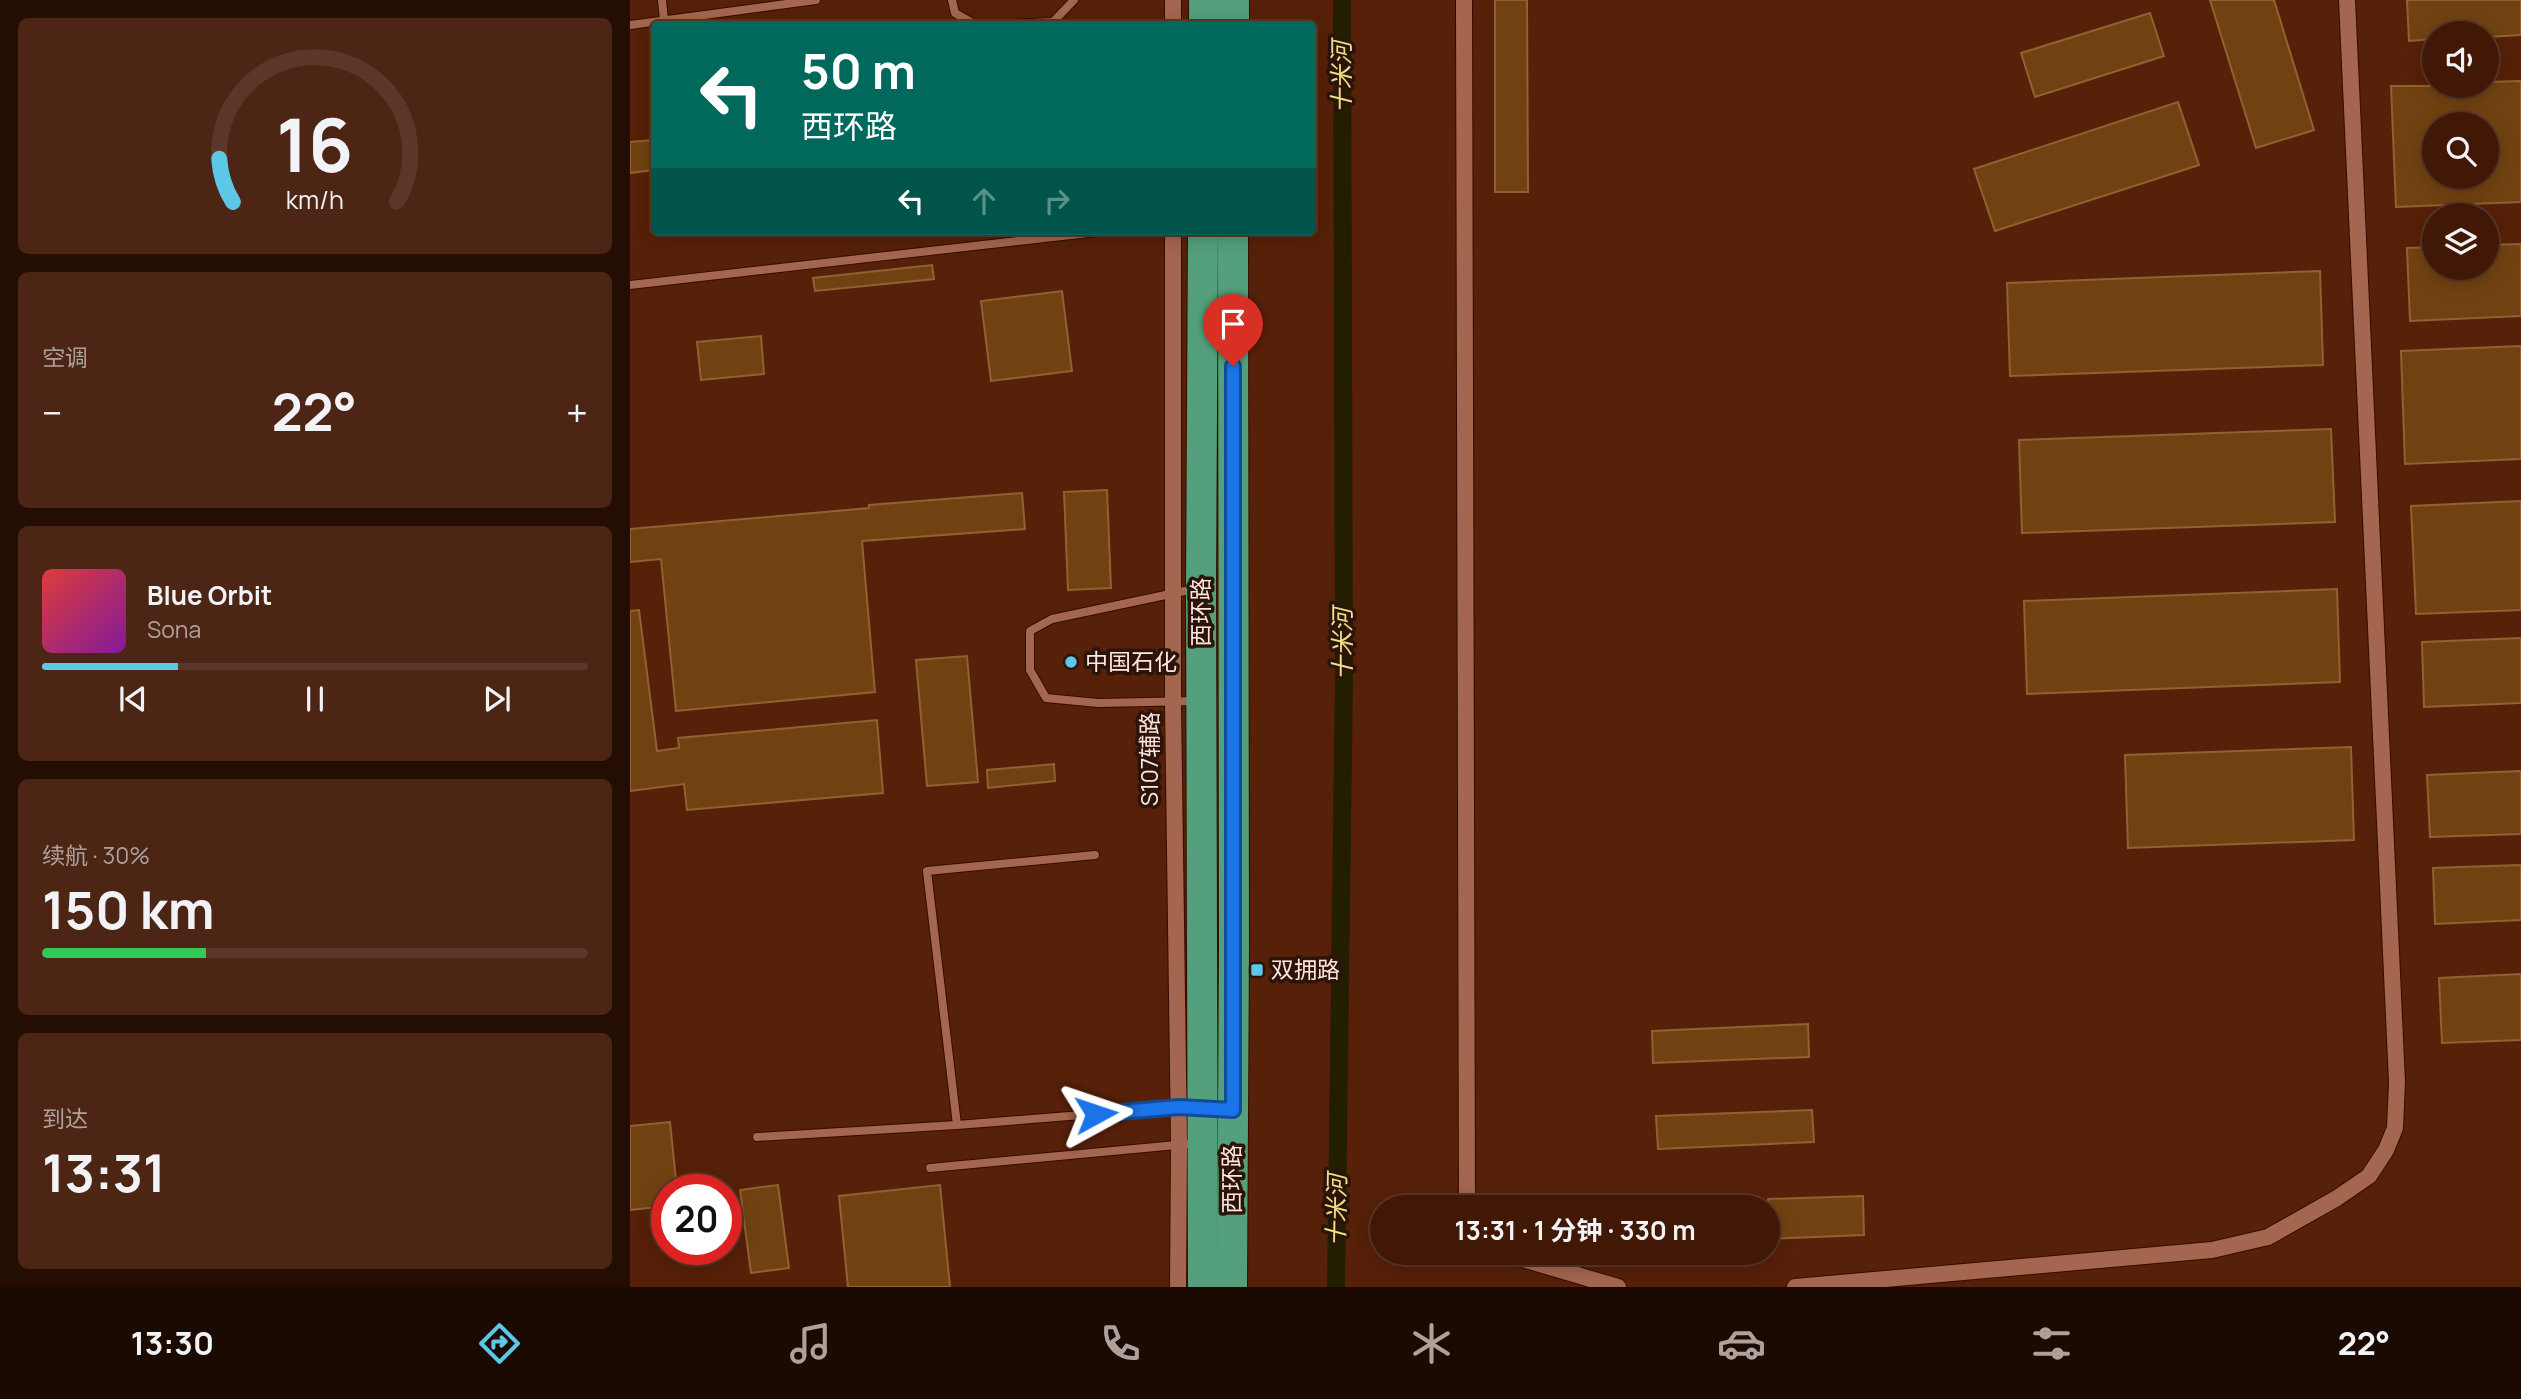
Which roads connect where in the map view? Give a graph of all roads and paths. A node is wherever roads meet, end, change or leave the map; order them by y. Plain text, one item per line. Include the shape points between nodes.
1 (662, 0) edge
2 (816, 0) edge
3 (952, 0) edge
4 (1074, 0) edge
5 (1173, 0) edge
6 (1204, 0) edge
7 (1234, 0) edge
8 (1464, 0) edge
9 (2347, 0) edge
10 (664, 20) junction
11 (657, 21) edge
12 (969, 21) edge
13 (1055, 21) edge
14 (1173, 21) edge
15 (1204, 21) edge
16 (1234, 21) edge
17 (651, 22) edge
18 (630, 25) edge
19 (1070, 235) edge
20 (1173, 235) edge
21 (1203, 235) edge
22 (1233, 235) edge
23 (630, 285) edge
24 (1187, 590) junction
25 (1187, 702) junction
26 (1095, 855) dead end
27 (1210, 1108) junction
28 (957, 1125) junction
29 (758, 1136) dead end
30 (1210, 1144) junction
31 (930, 1168) dead end
32 (1467, 1195) edge
33 (1543, 1265) edge
34 (1178, 1287) edge
35 (1203, 1287) edge
36 (1232, 1287) edge
37 (1618, 1287) edge
38 (1795, 1287) edge

1 - 10 lane
2 - 10 lane
3 - 12 lane via 956,13
4 - 13 lane
5 - 14 street
6 - 15 highway
7 - 16 highway
8 - 32 street
9 - 38 street via 2397,1082 2395,1128 2386,1150 2369,1176 2257,1240 2212,1250
10 - 11 lane
17 - 18 lane
19 - 23 lane
20 - 24 street
21 - 24 highway, 西环路
22 - 27 highway, 西环路
24 - 25 highway, 西环路
24 - 25 lane via 1052,619 1030,631 1030,670 1046,698 1098,703
25 - 27 highway, 西环路
26 - 28 lane via 927,871
27 - 28 lane
27 - 30 highway, 西环路
28 - 29 lane
30 - 31 lane
30 - 34 street
30 - 35 highway, 西环路
30 - 36 highway, 西环路
33 - 37 street

